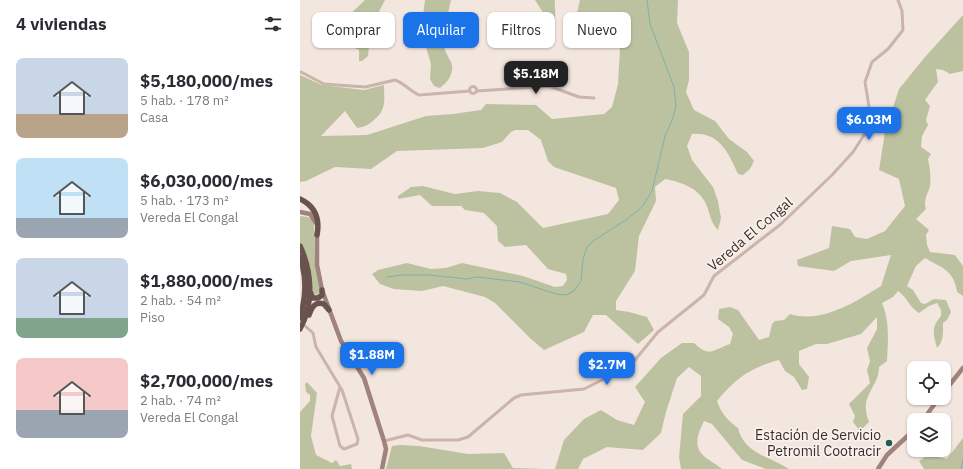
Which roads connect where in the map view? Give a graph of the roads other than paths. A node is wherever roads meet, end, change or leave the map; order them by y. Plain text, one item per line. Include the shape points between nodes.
1 (898, 0) edge
2 (305, 69) dead end
3 (301, 73) edge
4 (594, 98) dead end
5 (300, 199) edge
6 (300, 212) edge
7 (317, 235) junction
8 (300, 246) edge
9 (300, 257) edge
10 (322, 290) junction
11 (310, 292) junction
12 (329, 310) junction
13 (300, 318) edge
14 (303, 326) edge
15 (300, 333) edge
16 (963, 368) edge
17 (951, 383) edge
18 (340, 387) junction
19 (907, 436) edge
20 (384, 441) junction
21 (382, 469) edge
22 (878, 469) edge

1 - 20 street, Vereda El Congal via 902,11 903,30 888,49 872,62 865,82 869,121 853,152 781,224 714,276 704,294 658,332 630,366 584,389 520,395 468,437 458,440 422,440 408,435
2 - 3 street
3 - 4 street via 324,84 365,86 395,80 420,95 470,91 474,87 477,91 549,86 579,97
5 - 7 highway via 316,214
6 - 7 main road via 308,213 313,218
7 - 10 main road via 317,265
8 - 11 highway via 308,268
9 - 13 highway via 305,285
10 - 11 highway via 320,297 316,298 311,296
10 - 12 main road
11 - 14 highway
12 - 14 highway via 324,304 314,305
12 - 20 main road via 341,341 364,378
14 - 15 highway
14 - 18 street via 313,333 316,347
16 - 17 main road
18 - 18 street via 358,439 357,444 347,449 340,446 332,416
19 - 22 main road via 887,455
20 - 21 main road via 386,449

